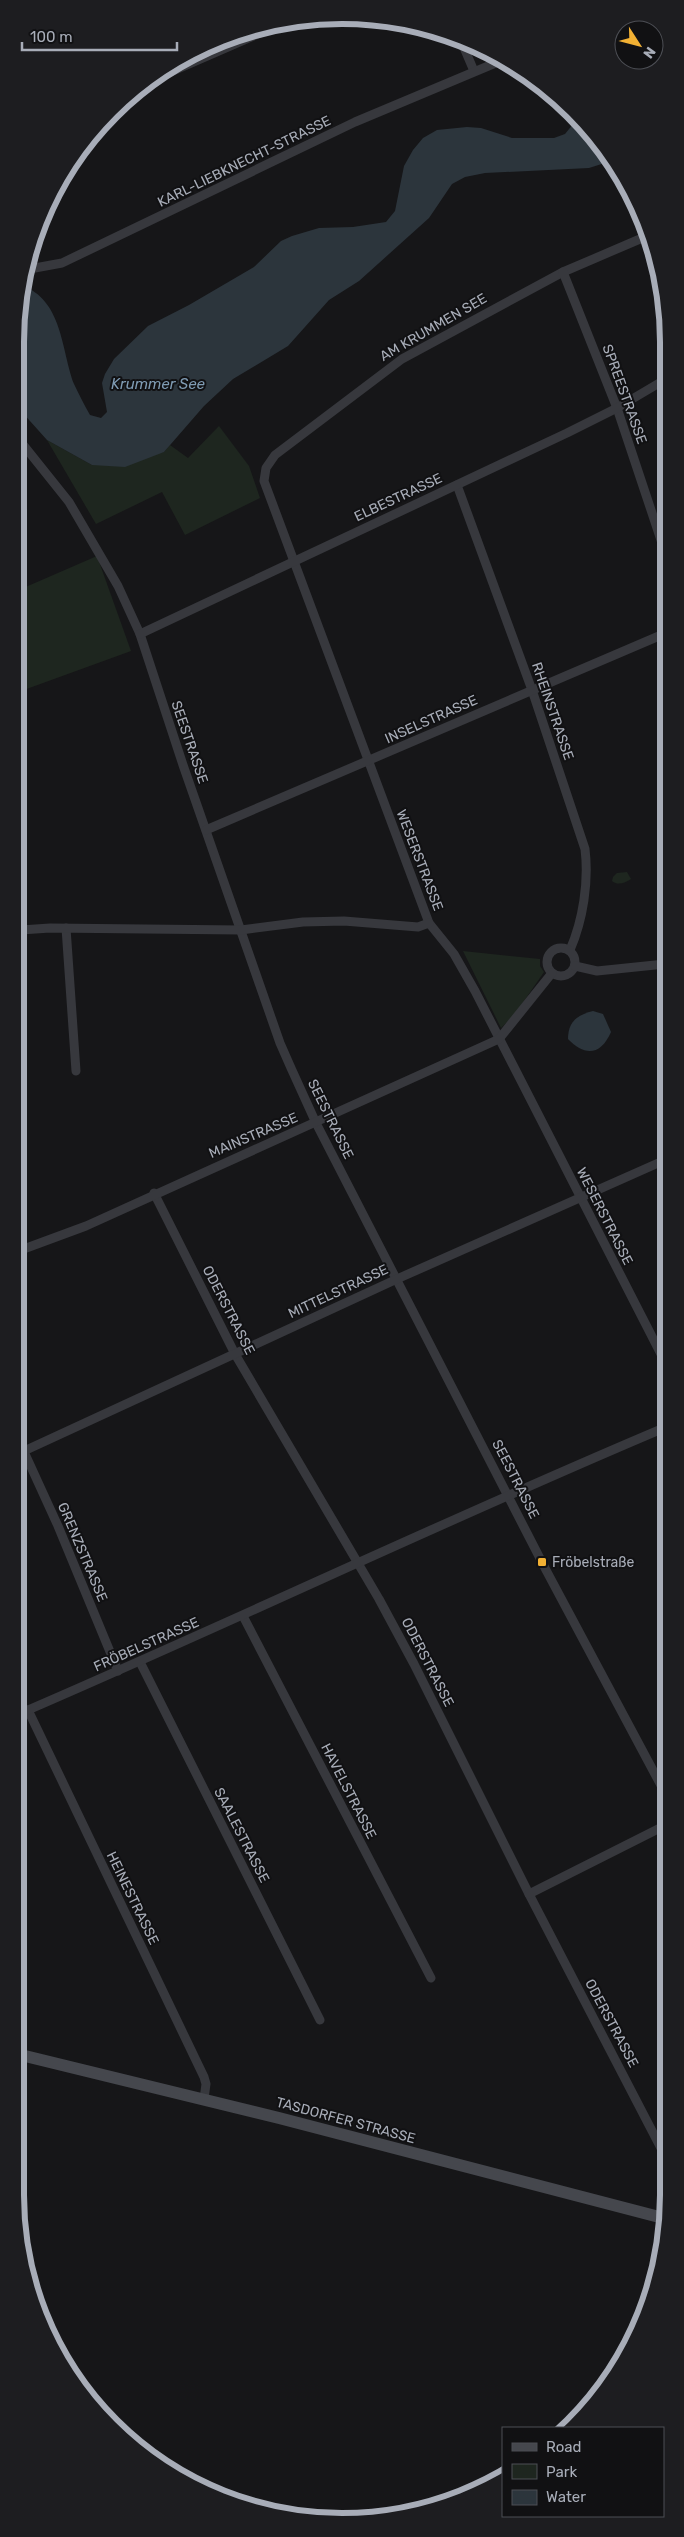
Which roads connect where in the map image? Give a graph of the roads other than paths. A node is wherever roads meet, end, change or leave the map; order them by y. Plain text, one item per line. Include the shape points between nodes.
1 (245, 39) edge
2 (465, 48) edge
3 (495, 63) edge
4 (180, 68) edge
5 (474, 71) junction
6 (642, 238) edge
7 (33, 268) edge
8 (563, 272) junction
9 (660, 383) edge
10 (618, 408) junction
11 (24, 446) edge
12 (264, 481) joint
13 (457, 485) junction
14 (660, 538) edge
15 (296, 561) junction
16 (140, 634) junction
17 (660, 636) edge
18 (532, 690) junction
19 (368, 762) junction
20 (206, 830) junction
21 (429, 923) junction
22 (66, 928) junction
23 (24, 930) edge
24 (241, 930) junction
25 (570, 950) junction
26 (660, 965) edge
27 (574, 966) junction
28 (552, 973) junction
29 (499, 1039) junction
30 (76, 1071) dead end
31 (316, 1123) junction
32 (660, 1162) edge
33 (154, 1193) junction
34 (581, 1199) junction
35 (24, 1249) edge
36 (397, 1279) junction
37 (660, 1352) edge
38 (235, 1354) junction
39 (660, 1430) edge
40 (24, 1448) edge
41 (24, 1450) edge
42 (508, 1494) junction
43 (357, 1564) junction
44 (243, 1616) junction
45 (140, 1662) junction
46 (118, 1672) junction
47 (25, 1711) edge
48 (660, 1783) edge
49 (660, 1828) edge
50 (529, 1894) junction
51 (431, 1978) dead end
52 (320, 2020) dead end
53 (24, 2057) edge
54 (204, 2099) junction
55 (660, 2146) edge
56 (660, 2217) edge

1 - 4 street
2 - 5 street
3 - 5 street, KARL-LIEBKNECHT-STRASSE
5 - 7 street, KARL-LIEBKNECHT-STRASSE via 356,122 62,263
6 - 8 street, AM KRUMMEN SEE
8 - 10 street, SPREESTRASSE
8 - 12 street, AM KRUMMEN SEE via 402,359 275,455 266,468
9 - 10 street, ELBESTRASSE
10 - 13 street, ELBESTRASSE
10 - 14 street, SPREESTRASSE
11 - 16 street, SEESTRASSE via 69,502 118,586
12 - 15 street, WESERSTRASSE
13 - 15 street, ELBESTRASSE
13 - 18 street, RHEINSTRASSE
15 - 16 street, ELBESTRASSE
15 - 19 street, WESERSTRASSE
16 - 20 street, SEESTRASSE
17 - 18 street, INSELSTRASSE
18 - 19 street, INSELSTRASSE
18 - 25 street, RHEINSTRASSE via 579,828 587,866 585,894
19 - 20 street, INSELSTRASSE
19 - 21 street, WESERSTRASSE
20 - 24 street, SEESTRASSE
21 - 24 street via 418,927 344,921 303,922
21 - 29 street, WESERSTRASSE via 454,954
22 - 23 street
22 - 24 street
22 - 30 street
24 - 31 street, SEESTRASSE via 280,1043
25 - 27 street via 575,957
25 - 28 street via 557,948 550,953 547,961
26 - 27 street via 597,971
27 - 28 street via 565,975
28 - 29 street, MAINSTRASSE
29 - 31 street, MAINSTRASSE
29 - 34 street, WESERSTRASSE
31 - 33 street, MAINSTRASSE
31 - 36 street, SEESTRASSE
32 - 34 street, MITTELSTRASSE
33 - 35 street, MAINSTRASSE via 86,1226
33 - 38 street, ODERSTRASSE
34 - 36 street, MITTELSTRASSE
34 - 37 street, WESERSTRASSE
36 - 38 street, MITTELSTRASSE
36 - 42 street, SEESTRASSE
38 - 40 street, MITTELSTRASSE
38 - 43 street, ODERSTRASSE
39 - 42 street, FRÖBELSTRASSE
41 - 46 street, GRENZSTRASSE
42 - 43 street, FRÖBELSTRASSE
42 - 48 street, SEESTRASSE
43 - 44 street, FRÖBELSTRASSE
43 - 50 street, ODERSTRASSE via 417,1671
44 - 45 street, FRÖBELSTRASSE
44 - 51 street, HAVELSTRASSE
45 - 46 street, FRÖBELSTRASSE
45 - 52 street, SAALESTRASSE
46 - 47 street, FRÖBELSTRASSE
47 - 54 street, HEINESTRASSE via 204,2077
49 - 50 street
50 - 55 street, ODERSTRASSE
53 - 54 main road, TASDORFER STRASSE
54 - 56 main road, TASDORFER STRASSE

